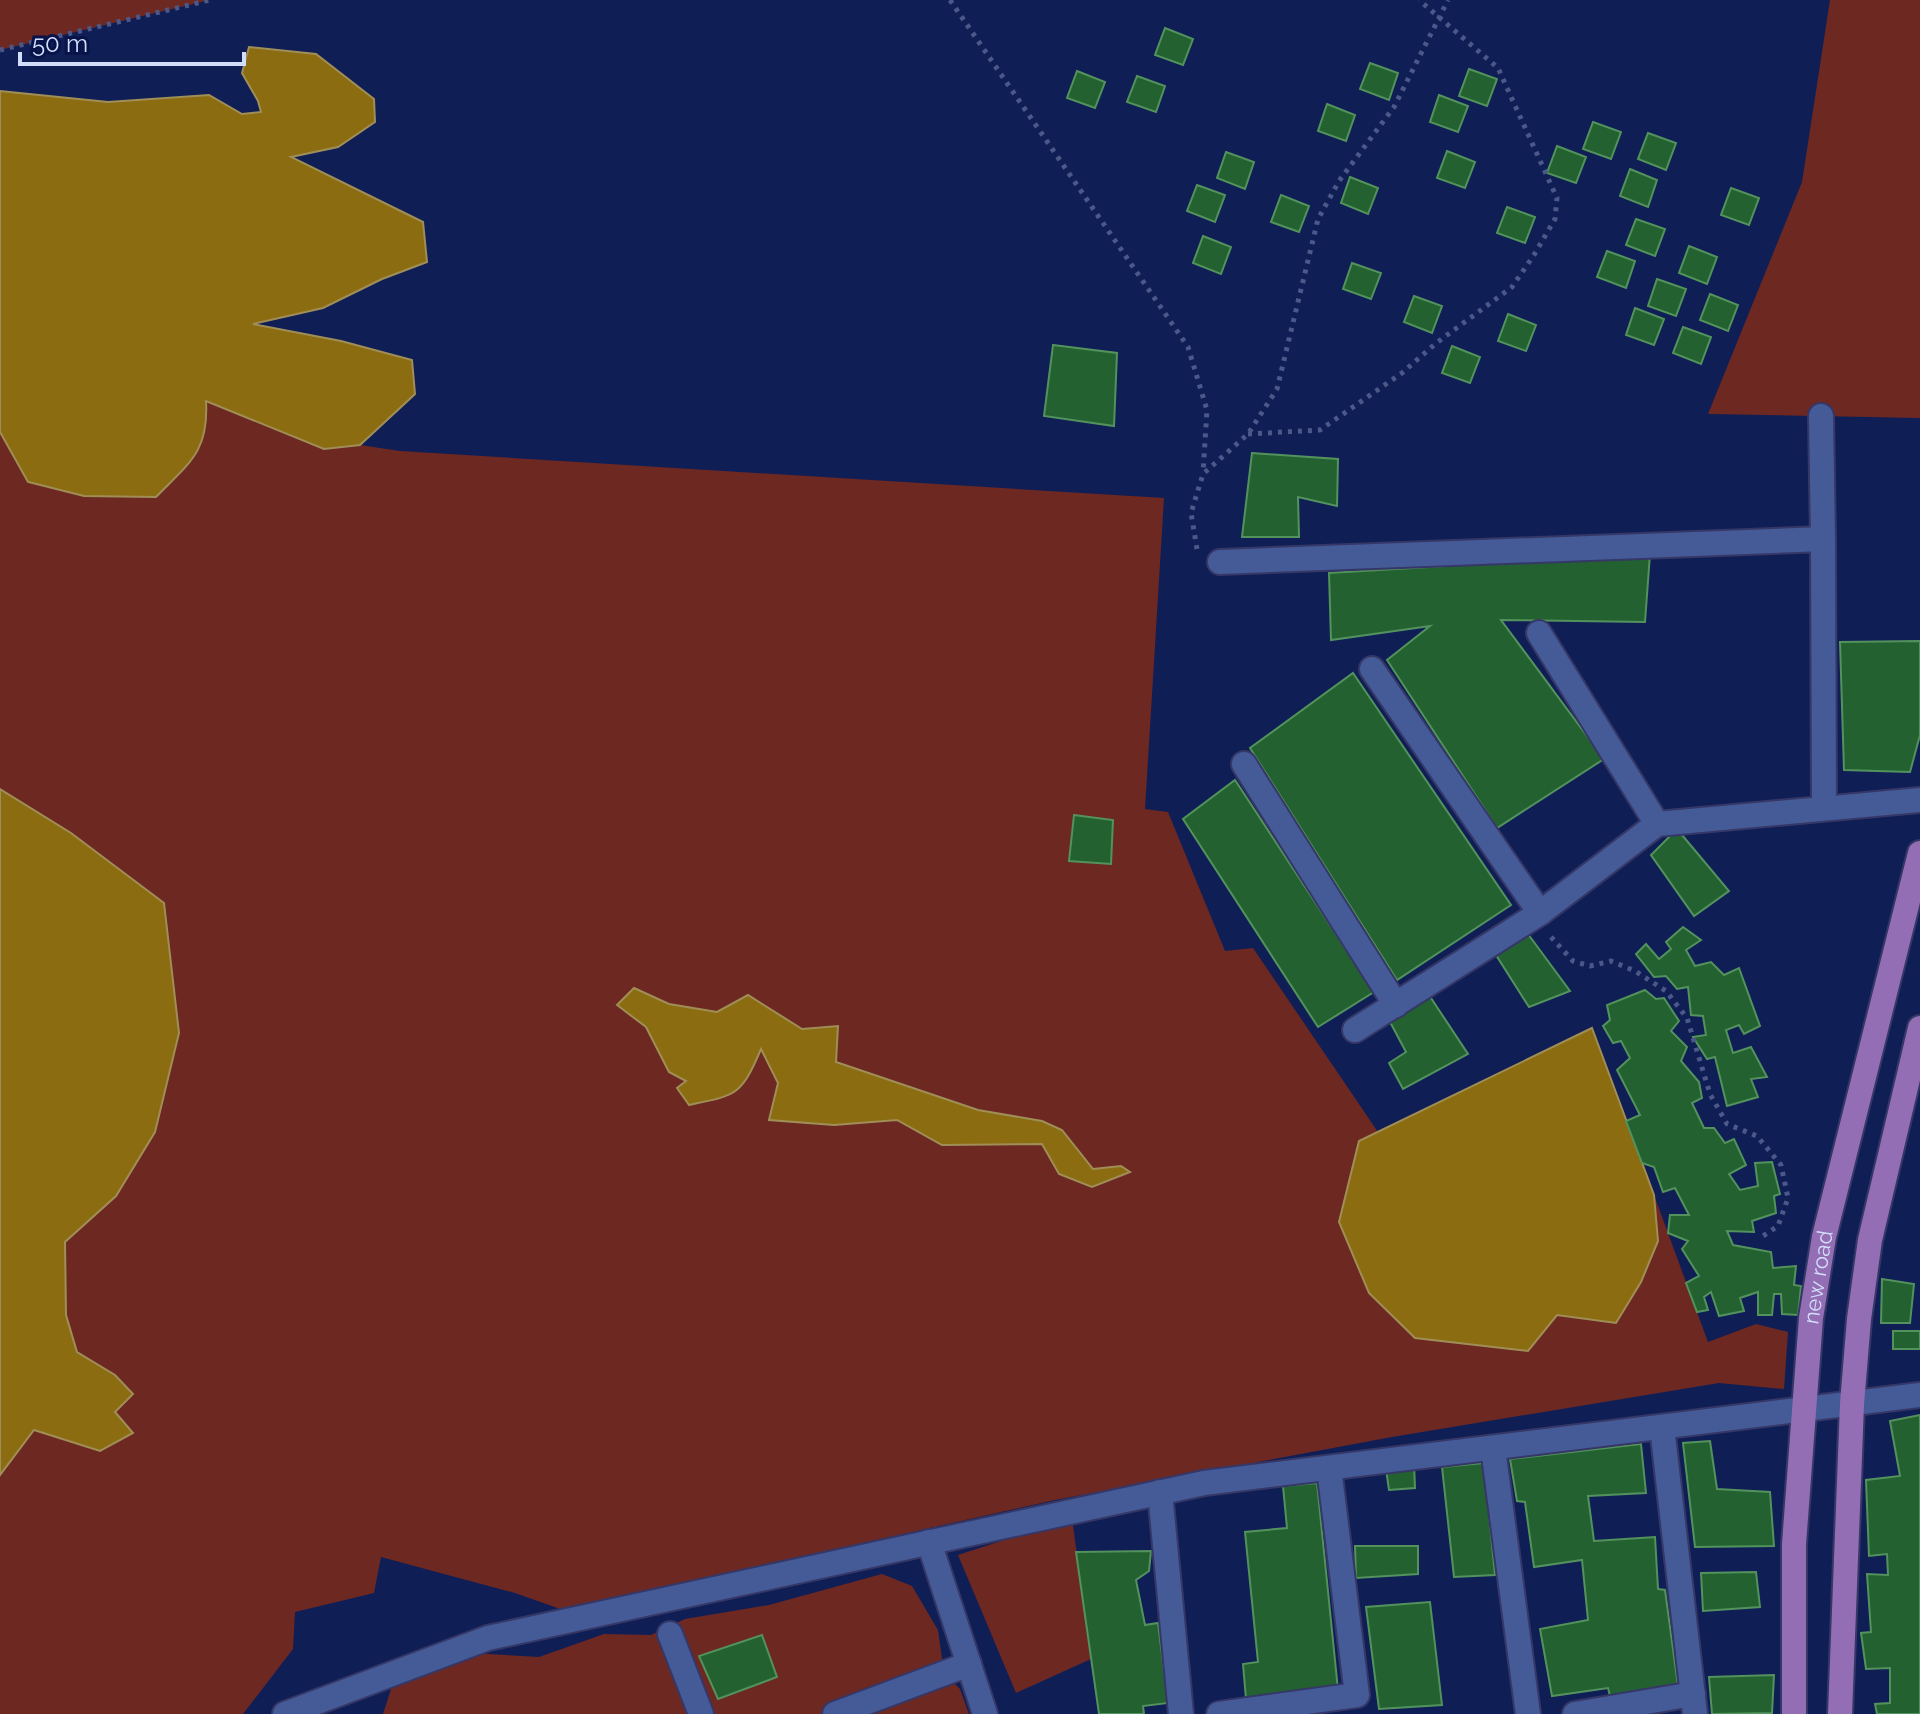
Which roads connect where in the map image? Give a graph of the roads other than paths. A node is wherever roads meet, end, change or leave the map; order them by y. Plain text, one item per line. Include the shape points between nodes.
1 (1821, 416) dead end
2 (1823, 539) junction
3 (1220, 562) road end
4 (1539, 633) dead end
5 (1372, 669) dead end
6 (1244, 764) dead end
7 (1920, 800) edge
8 (1824, 807) junction
9 (1657, 824) junction
10 (1920, 853) edge
11 (1540, 913) junction
12 (1396, 1005) junction
13 (1920, 1028) edge
14 (1355, 1030) dead end
15 (1920, 1395) edge
16 (1852, 1404) junction
17 (1805, 1410) junction
18 (1662, 1427) junction
19 (1493, 1448) junction
20 (1329, 1468) junction
21 (1160, 1492) junction
22 (929, 1542) junction
23 (670, 1634) dead end
24 (969, 1664) junction
25 (1694, 1704) edge
26 (285, 1714) edge
27 (701, 1714) edge
28 (835, 1714) edge
29 (985, 1714) edge
30 (1181, 1714) edge
31 (1219, 1714) edge
32 (1528, 1714) edge
33 (1575, 1714) edge
34 (1794, 1714) edge
35 (1840, 1714) edge

1 - 2 street
2 - 3 street
2 - 8 street
4 - 9 street
5 - 11 street
6 - 12 street
7 - 8 street
8 - 9 street
9 - 11 street
10 - 17 main road, new road via 1824,1237 1811,1318
11 - 12 street
12 - 14 street
13 - 16 main road, new road via 1870,1240
15 - 16 street
16 - 17 street
16 - 35 main road, new road
17 - 18 street
17 - 34 main road, new road via 1794,1544
18 - 19 street
18 - 25 street
19 - 20 street
19 - 32 street
20 - 21 street
20 - 31 street via 1357,1695
21 - 22 street
21 - 30 street
22 - 24 street
22 - 26 street via 488,1638
23 - 27 street
24 - 28 street
24 - 29 street
25 - 33 street

